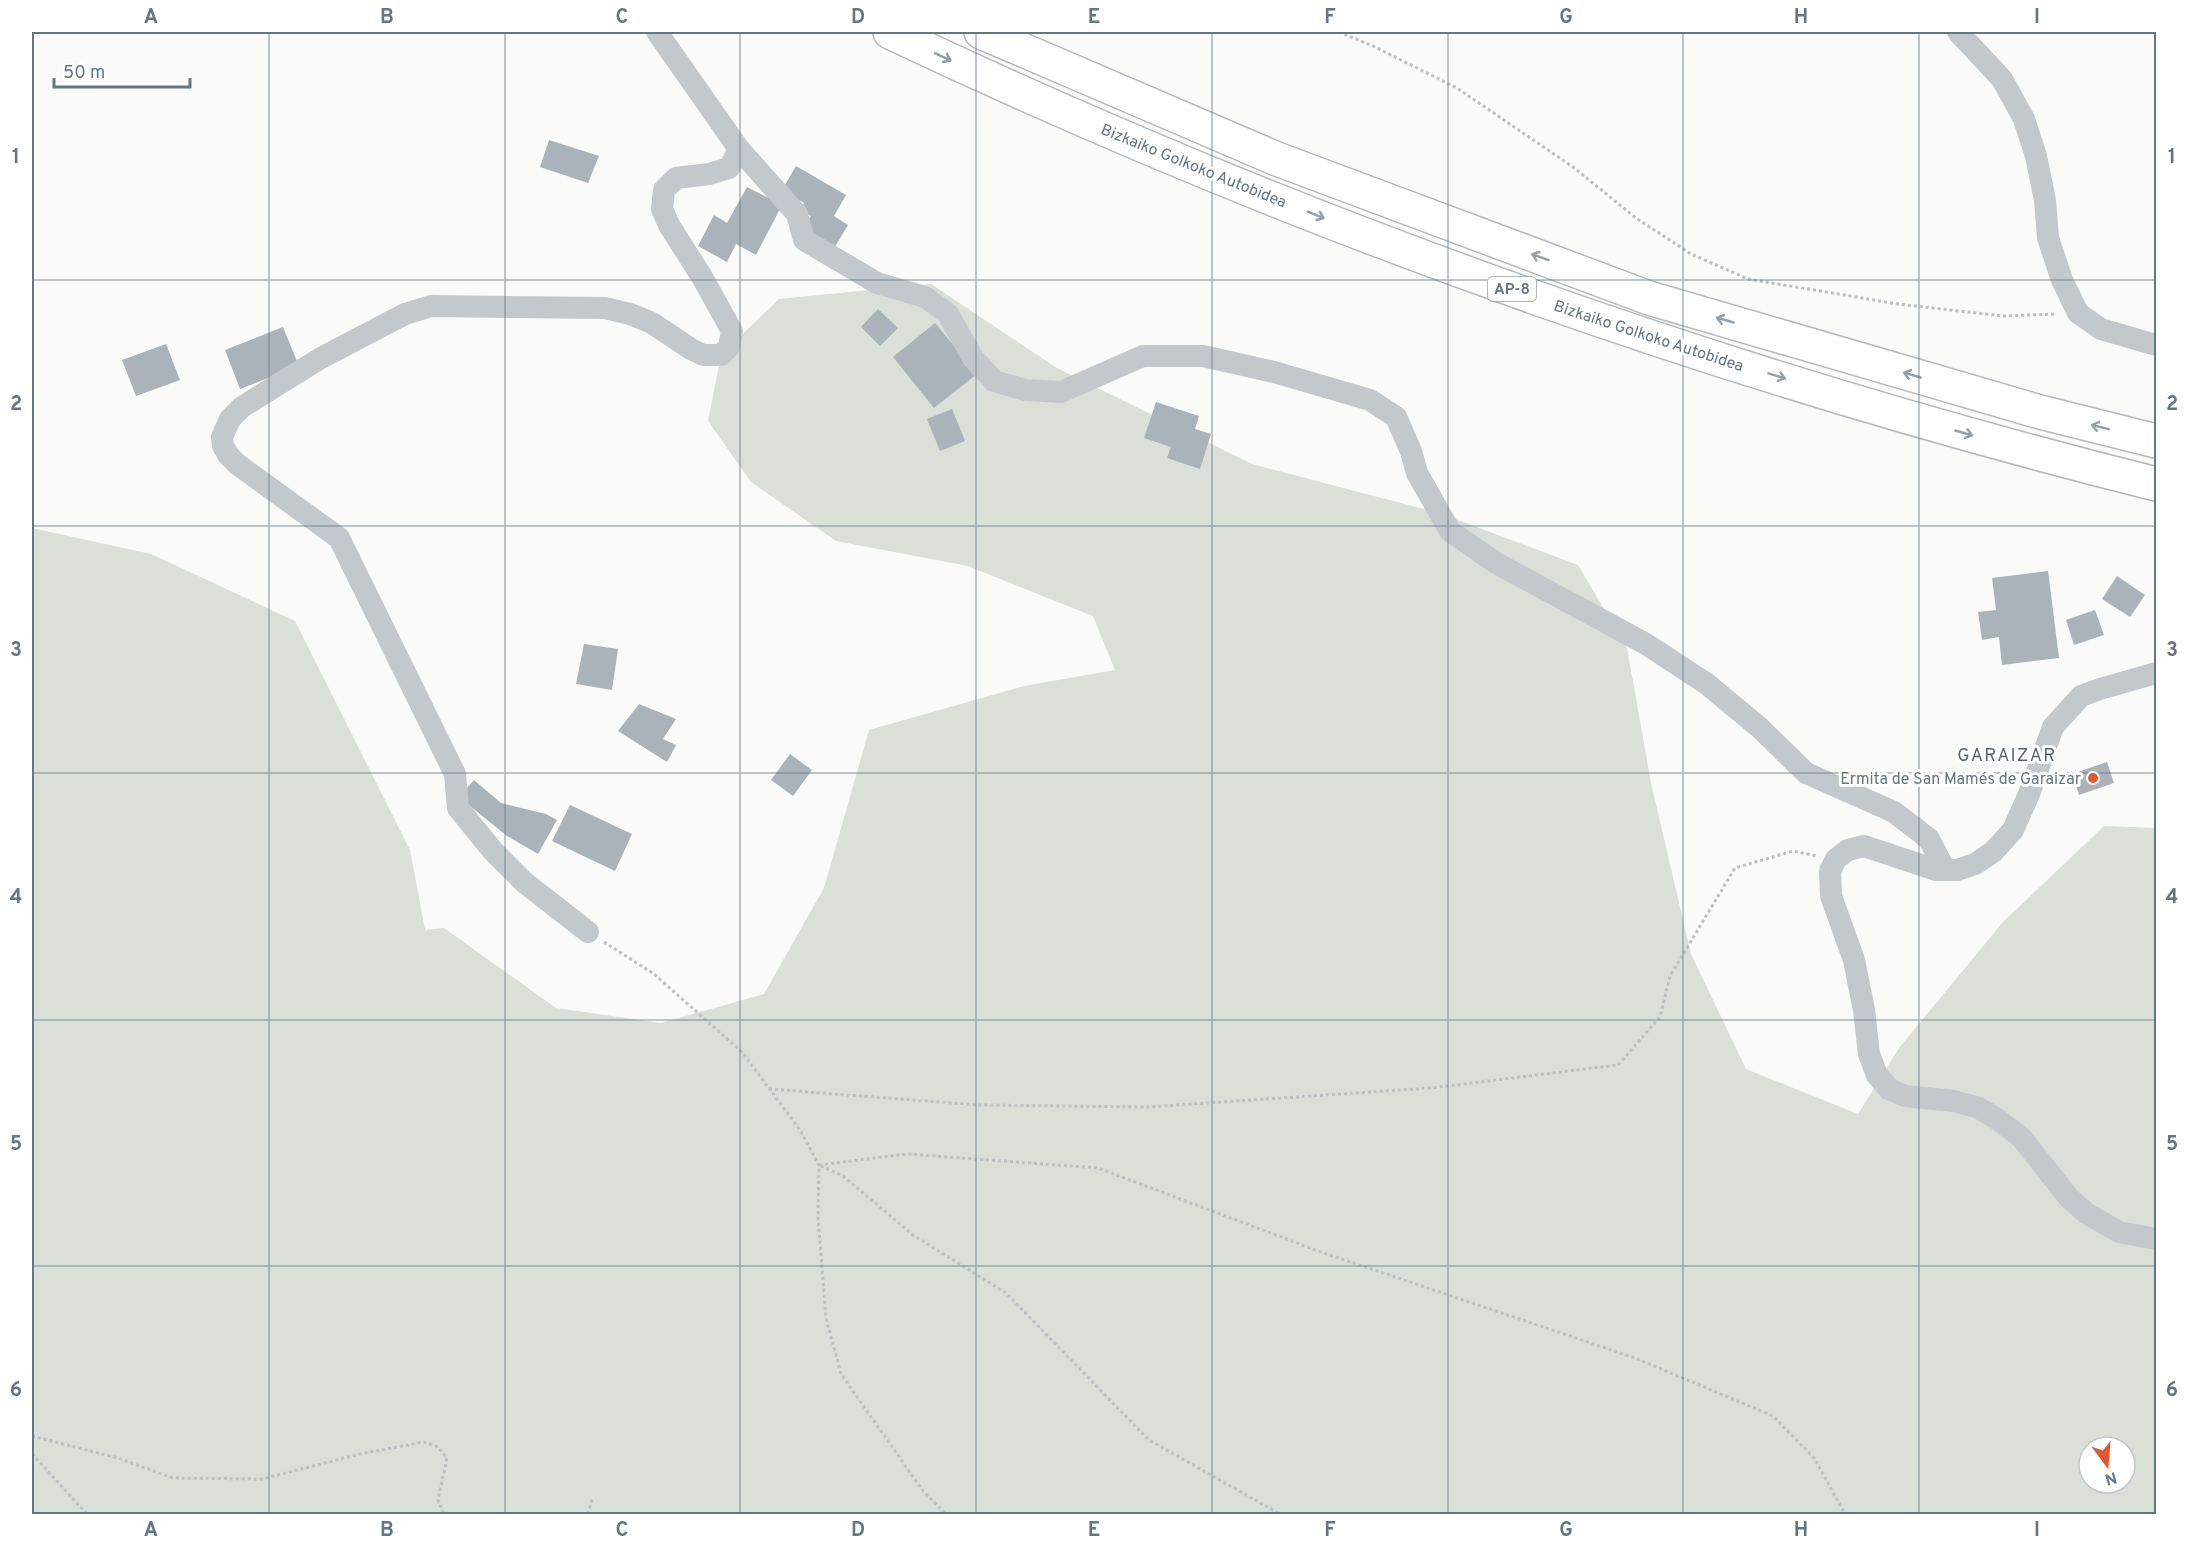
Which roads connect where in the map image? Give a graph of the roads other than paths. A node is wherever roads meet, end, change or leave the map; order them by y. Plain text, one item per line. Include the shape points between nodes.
1 (657, 32) edge
2 (890, 32) edge
3 (981, 32) edge
4 (1958, 32) edge
5 (739, 149) junction
6 (2157, 345) edge
7 (2157, 441) edge
8 (2157, 484) edge
9 (2157, 673) edge
10 (1945, 870) junction
11 (588, 932) road end
12 (2157, 1239) edge

1 - 5 street
2 -> 8 highway, Bizkaiko Golkoko Autobidea / AP-8 via 1084,120 1426,258 1620,327 1918,420
7 -> 3 highway, AP-8 via 2040,412 1649,298 1277,159
4 - 6 street via 2002,79 2024,119 2045,200 2048,238 2078,313 2101,329
5 - 10 street via 797,213 804,240 877,284 925,297 948,314 973,358 994,381 1025,390 1061,392 1143,356 1203,356 1370,400 1396,417 1417,473 1450,531 1496,563 1646,644 1707,684 1806,773 1894,812 1929,839
5 - 11 street via 729,168 676,178 664,190 662,209 732,331 729,347 721,355 703,355 652,323 605,308 431,306 405,314 321,358 242,407 230,419 222,437 223,446 237,464 339,538 455,774 458,808 524,882
9 - 10 street via 2081,696 2053,727 2013,830 1993,852 1975,864
10 - 12 street via 1864,846 1848,850 1836,859 1830,871 1831,896 1854,960 1876,1075 1888,1089 1905,1096 1979,1108 2021,1137 2086,1214 2119,1232

